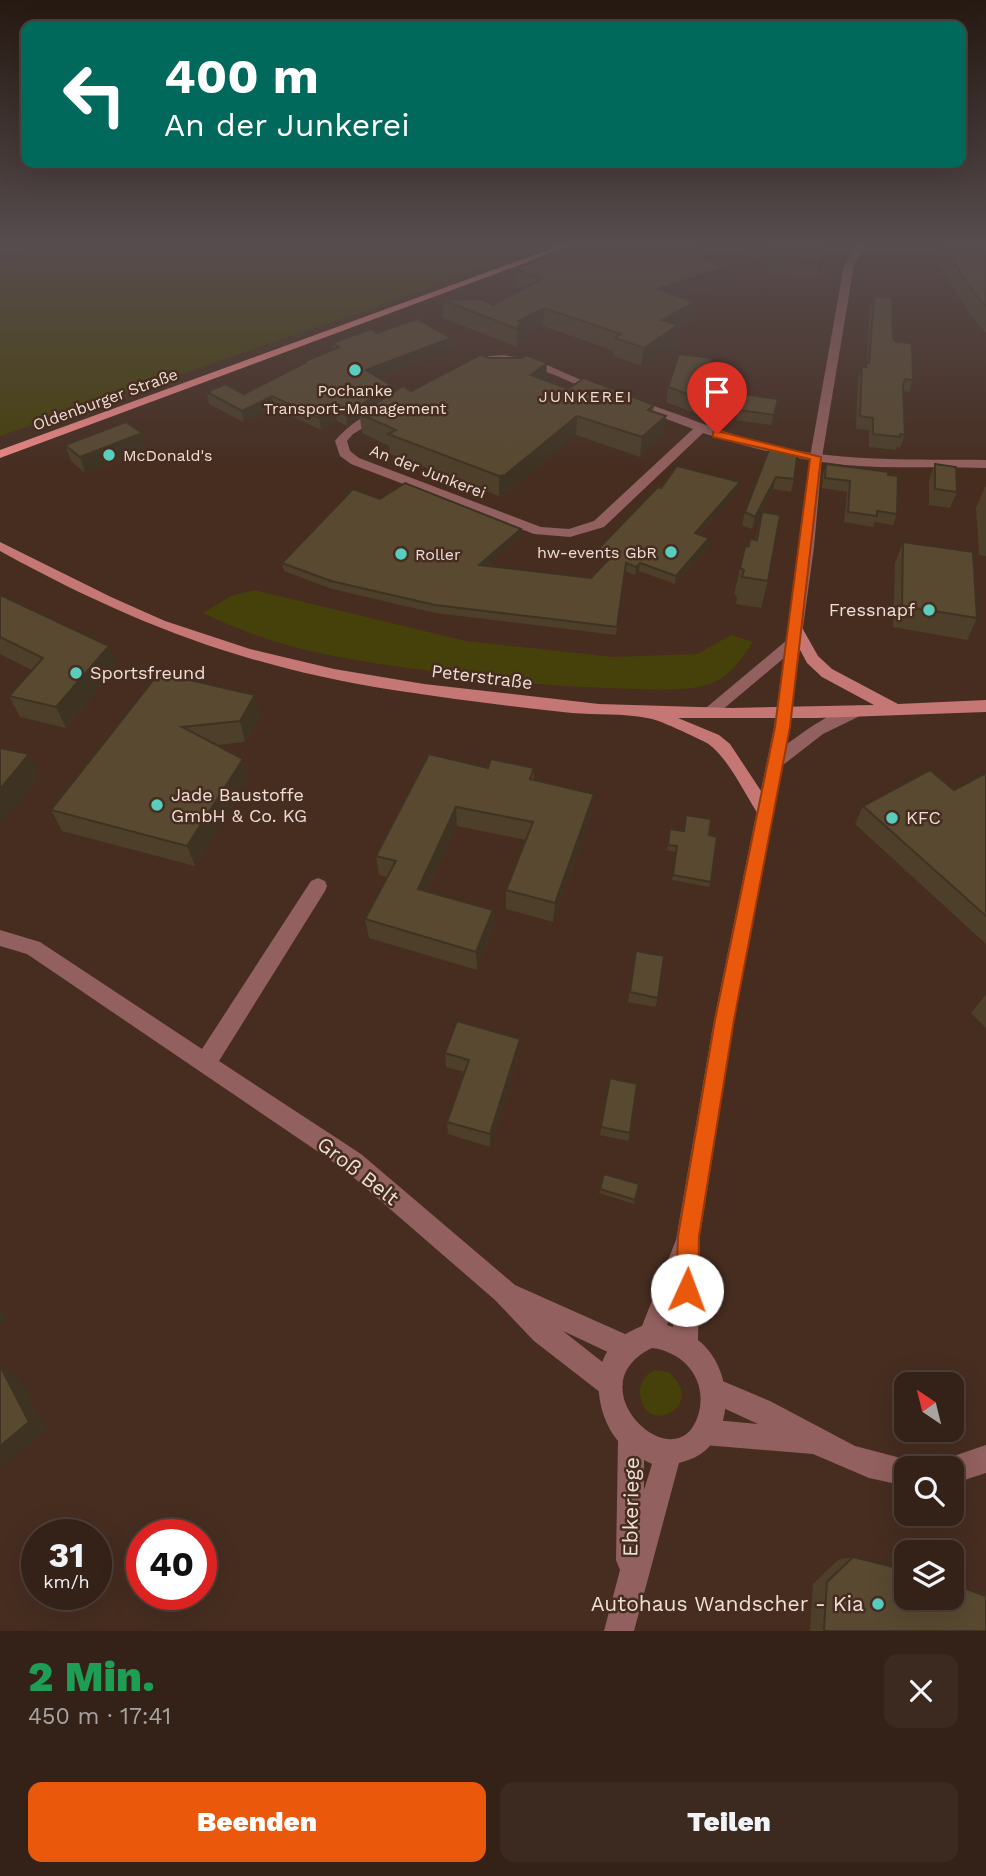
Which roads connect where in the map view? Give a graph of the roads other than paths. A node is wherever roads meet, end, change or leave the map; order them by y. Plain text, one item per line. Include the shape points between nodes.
1 (368, 319) edge
2 (840, 319) edge
3 (457, 372) edge
4 (393, 406) edge
5 (700, 429) junction
6 (0, 454) edge
7 (816, 457) junction
8 (986, 464) edge
9 (0, 546) edge
10 (795, 635) junction
11 (986, 706) edge
12 (895, 709) junction
13 (858, 710) junction
14 (784, 711) junction
15 (647, 712) junction
16 (709, 712) junction
17 (775, 762) junction
18 (764, 809) junction
19 (318, 886) dead end
20 (0, 938) edge
21 (206, 1061) junction
22 (688, 1236) junction
23 (503, 1291) junction
24 (651, 1335) junction
25 (685, 1344) junction
26 (625, 1347) junction
27 (610, 1384) junction
28 (713, 1390) junction
29 (704, 1432) junction
30 (631, 1437) junction
31 (817, 1443) junction
32 (669, 1452) junction
33 (986, 1459) edge
34 (964, 1466) edge
35 (894, 1469) edge
36 (630, 1578) junction
37 (619, 1631) edge

1 - 6 main road, Oldenburger Straße
2 - 7 street
3 - 5 street via 489,359 519,359
4 - 5 street, An der Junkerei via 344,436 344,453 539,531 570,533 598,524
5 - 7 street
7 - 8 street
7 - 10 street
9 - 15 main road, Peterstraße via 139,615 216,644 313,671 481,697
10 - 12 main road via 827,673
10 - 14 street
10 - 16 street
11 - 12 main road, Peterstraße
12 - 13 main road, Peterstraße
13 - 14 main road, Peterstraße
13 - 17 street via 817,730
14 - 16 main road, Peterstraße
14 - 17 street
15 - 16 main road, Peterstraße
15 - 18 main road via 724,748
17 - 18 street
18 - 22 street
19 - 21 street
20 - 21 street, Groß Belt via 33,948
21 - 23 street, Groß Belt via 353,1162
22 - 24 street
22 - 25 street
23 - 26 street, Groß Belt
23 - 27 street, Groß Belt via 543,1332
24 - 25 street
24 - 26 street
25 - 28 street via 708,1372
26 - 27 street via 617,1357
27 - 30 street via 615,1413
28 - 29 street via 712,1412
28 - 31 street via 769,1414
29 - 31 street
29 - 32 street via 694,1443
30 - 32 street via 643,1446
30 - 36 street, Ebkeriege
31 - 35 street via 856,1460
32 - 36 street, Ebkeriege
33 - 34 street
36 - 37 street, Ebkeriege

